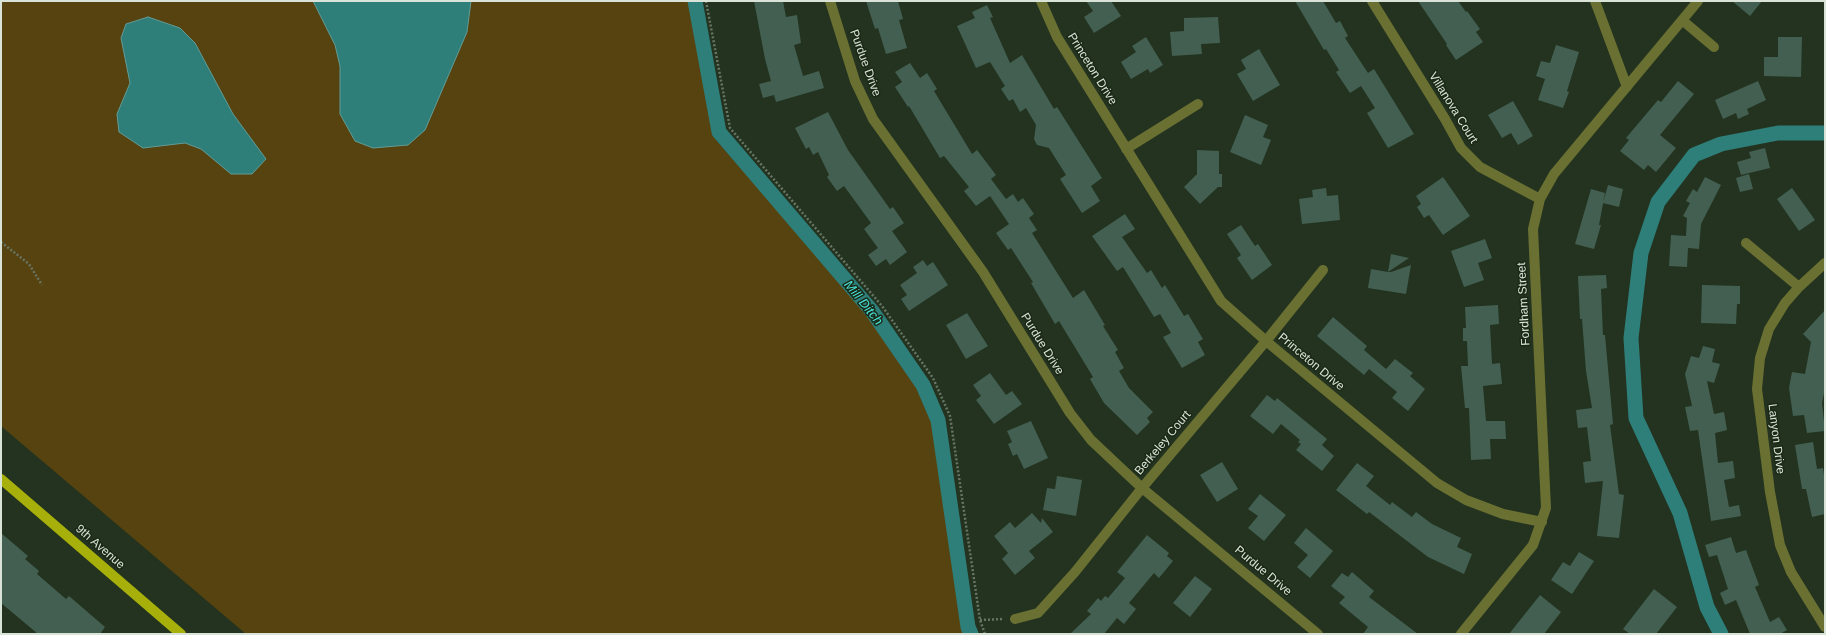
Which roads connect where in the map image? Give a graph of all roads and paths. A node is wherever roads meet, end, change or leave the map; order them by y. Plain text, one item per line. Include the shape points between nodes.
1 (706, 1) edge
2 (830, 1) edge
3 (1040, 1) edge
4 (1372, 1) edge
5 (1595, 1) edge
6 (1698, 1) edge
7 (1682, 20) junction
8 (1714, 47) dead end
9 (1627, 87) junction
10 (1198, 104) dead end
11 (1126, 149) junction
12 (1540, 200) junction
13 (1, 242) edge
14 (1746, 243) dead end
15 (1825, 263) edge
16 (1322, 270) dead end
17 (42, 285) dead end
18 (1799, 287) junction
19 (1266, 341) junction
20 (1, 479) edge
21 (1142, 488) junction
22 (1542, 522) junction
23 (1015, 619) joint
24 (980, 620) junction
25 (1825, 627) edge
26 (181, 634) edge
27 (985, 634) edge
28 (1318, 634) edge
29 (1461, 634) edge

1 - 24 path via 730,128 882,306 933,378 950,416
2 - 21 street, Purdue Drive via 855,81 874,120 983,272 1070,412 1091,440
3 - 11 street, Princeton Drive via 1057,38
4 - 12 street, Villanova Court via 1461,148 1480,167
5 - 9 street
6 - 7 street, Fordham Street
7 - 8 street
7 - 9 street, Fordham Street
9 - 12 street, Fordham Street via 1554,174
10 - 11 street
11 - 19 street, Princeton Drive via 1221,301
12 - 22 street, Fordham Street via 1533,229 1546,500
13 - 17 path via 29,264
14 - 18 street
15 - 18 street, Lanyon Drive
16 - 19 street, Berkeley Court
18 - 25 street, Lanyon Drive via 1785,303 1769,329 1760,358 1757,389 1770,492 1780,545 1791,572
19 - 21 street, Berkeley Court
19 - 22 street, Princeton Drive via 1437,483 1466,500 1503,514
20 - 26 main road, 9th Avenue
21 - 23 street, Berkeley Court via 1038,613
21 - 28 street, Purdue Drive
22 - 29 street, Fordham Street via 1533,545
23 - 24 path
24 - 27 path

